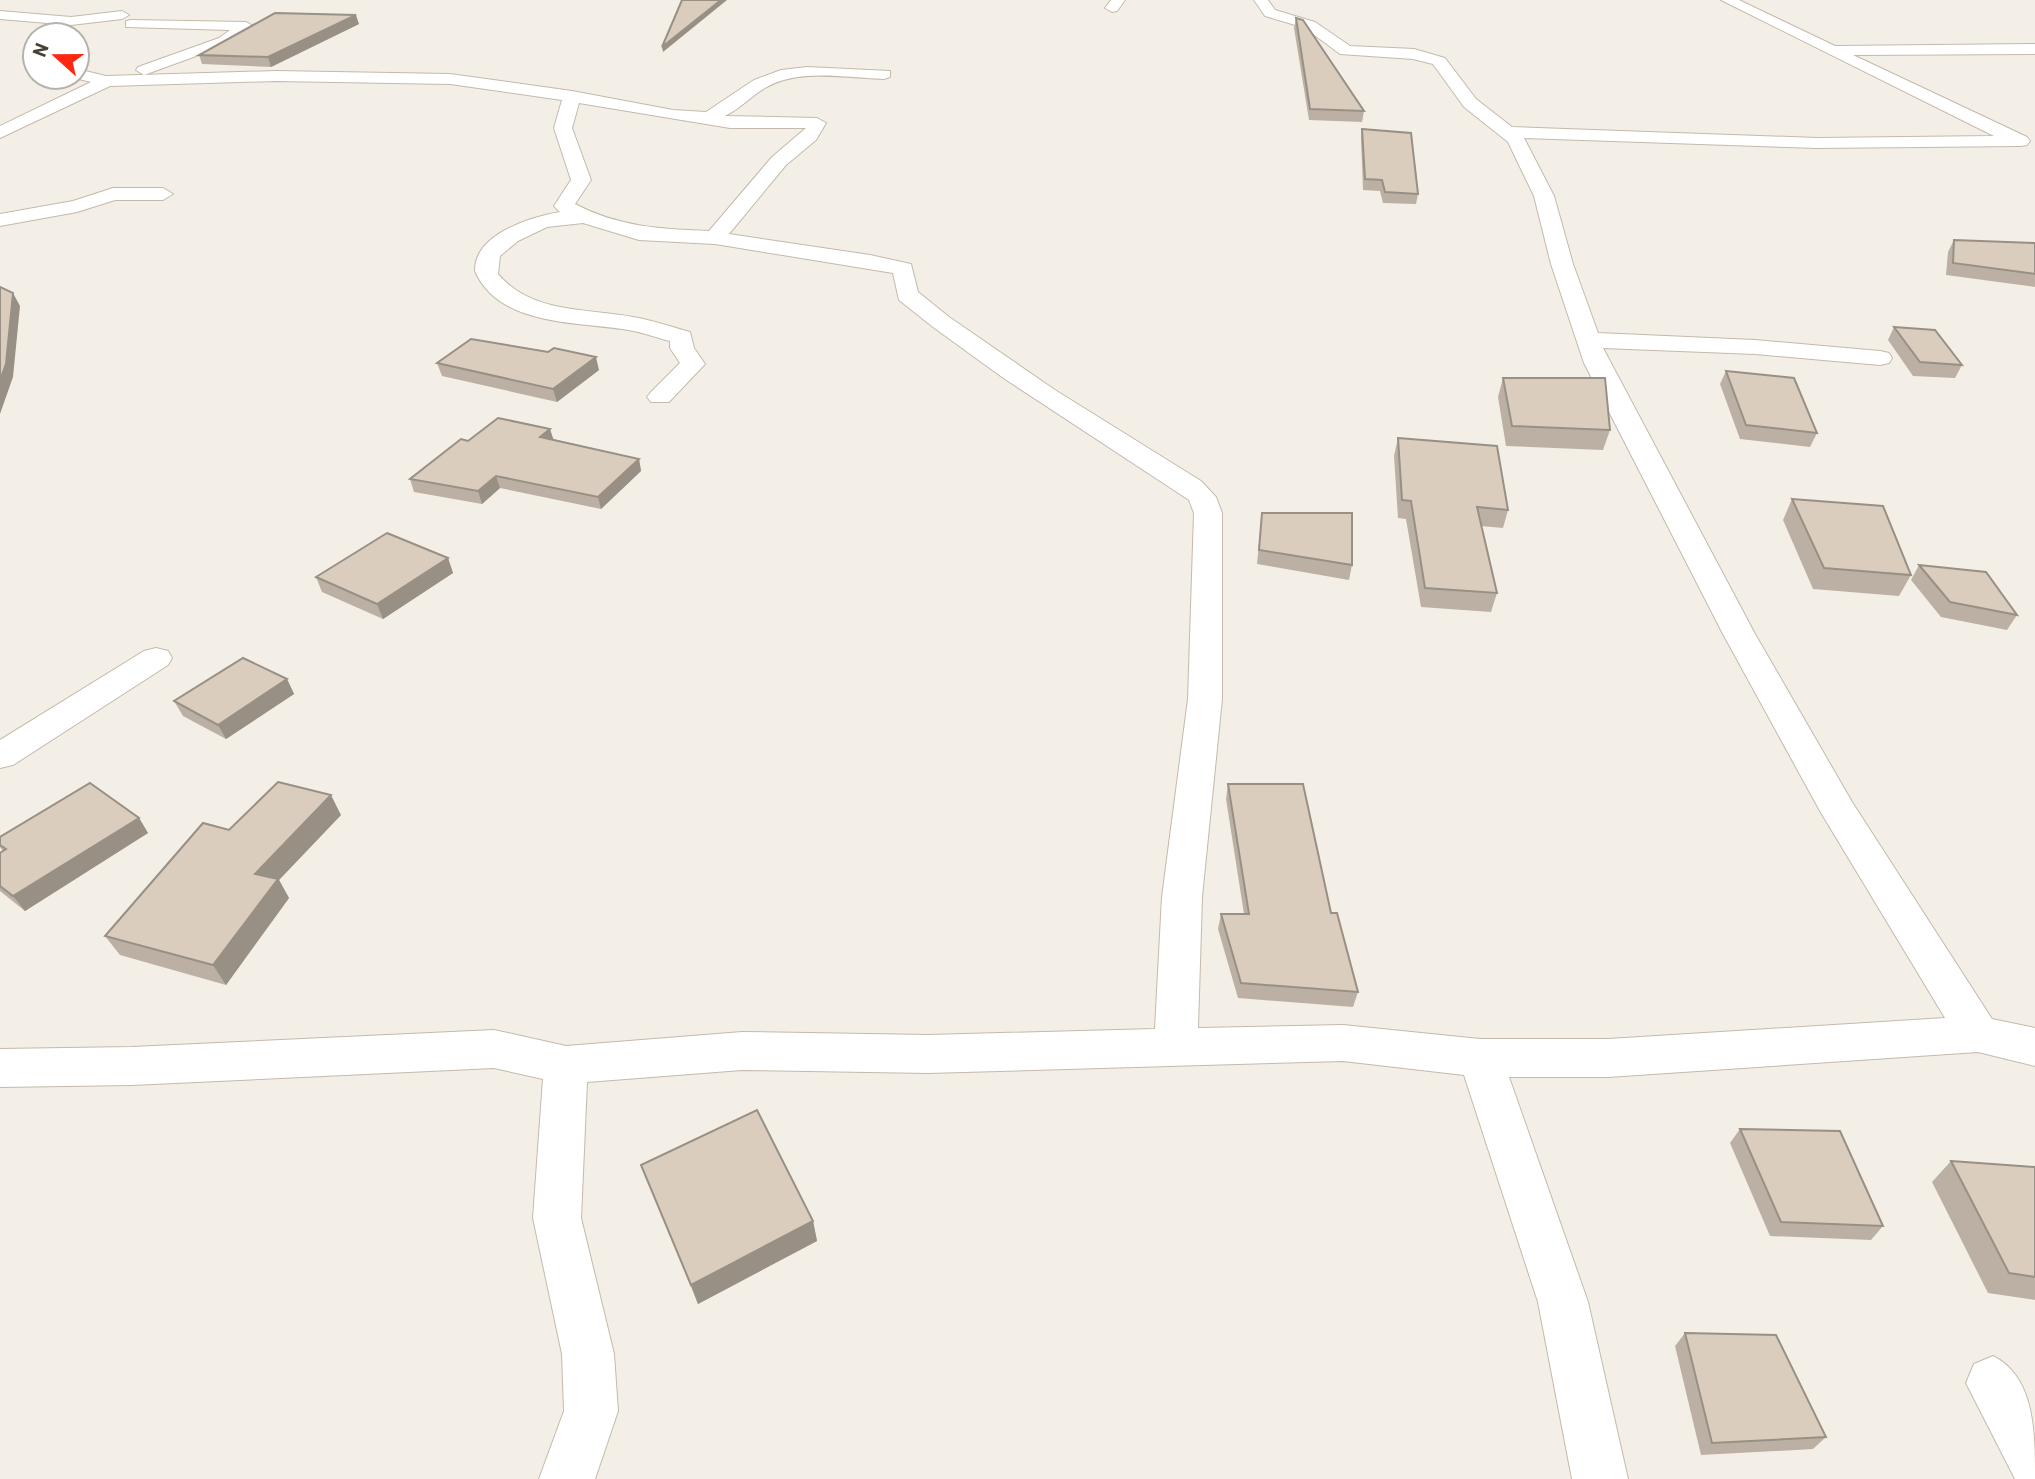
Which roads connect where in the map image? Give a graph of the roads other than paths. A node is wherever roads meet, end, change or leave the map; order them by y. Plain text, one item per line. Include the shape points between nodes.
1 (113, 0) edge
2 (1261, 0) edge
3 (1728, 0) edge
4 (166, 9) dead end
5 (0, 15) edge
6 (132, 19) junction
7 (109, 32) dead end
8 (2035, 49) edge
9 (1831, 50) junction
10 (884, 74) dead end
11 (91, 76) edge
12 (115, 80) junction
13 (572, 96) junction
14 (709, 117) junction
15 (1507, 132) junction
16 (0, 133) edge
17 (2028, 145) edge
18 (163, 194) dead end
19 (584, 217) junction
20 (0, 220) edge
21 (715, 239) junction
22 (1586, 340) junction
23 (1880, 358) dead end
24 (660, 397) dead end
25 (156, 658) dead end
26 (0, 756) edge
27 (1978, 1034) junction
28 (2035, 1046) edge
29 (1178, 1047) junction
30 (1480, 1058) junction
31 (566, 1065) junction
32 (0, 1068) edge
33 (1993, 1383) dead end
34 (2035, 1461) edge
35 (567, 1479) edge
36 (1600, 1479) edge

1 - 6 street via 123,4
2 - 15 street via 1270,13 1310,25 1346,51 1415,54 1439,61 1470,103
3 - 9 street
4 - 6 street
5 - 6 street via 63,21
6 - 7 street
6 - 12 street via 246,26 224,41
8 - 9 street
9 - 17 street
10 - 14 street via 782,75
11 - 12 street
12 - 13 street via 412,77
12 - 16 street
13 - 14 street via 673,116
13 - 19 street via 563,128 580,180 564,206
14 - 21 street via 730,123 817,123 802,145 781,158
15 - 17 street
15 - 22 street via 1516,139 1544,196
18 - 20 street via 113,194 77,206
19 - 21 street via 639,234
19 - 24 street via 553,217 532,223 494,248 485,271 514,302 682,337 682,348 693,364
21 - 29 street via 903,269 906,295 942,324 1202,497 1208,513 1205,699 1182,897 1175,1009
22 - 23 street
22 - 27 street via 1739,634 1839,810
25 - 26 street
27 - 28 street
27 - 30 street via 1608,1058
29 - 30 street via 1343,1043
29 - 31 street via 928,1054 742,1051
30 - 36 street via 1563,1301
31 - 32 street via 494,1049
31 - 35 street via 557,1218 588,1354 591,1411
33 - 34 street

